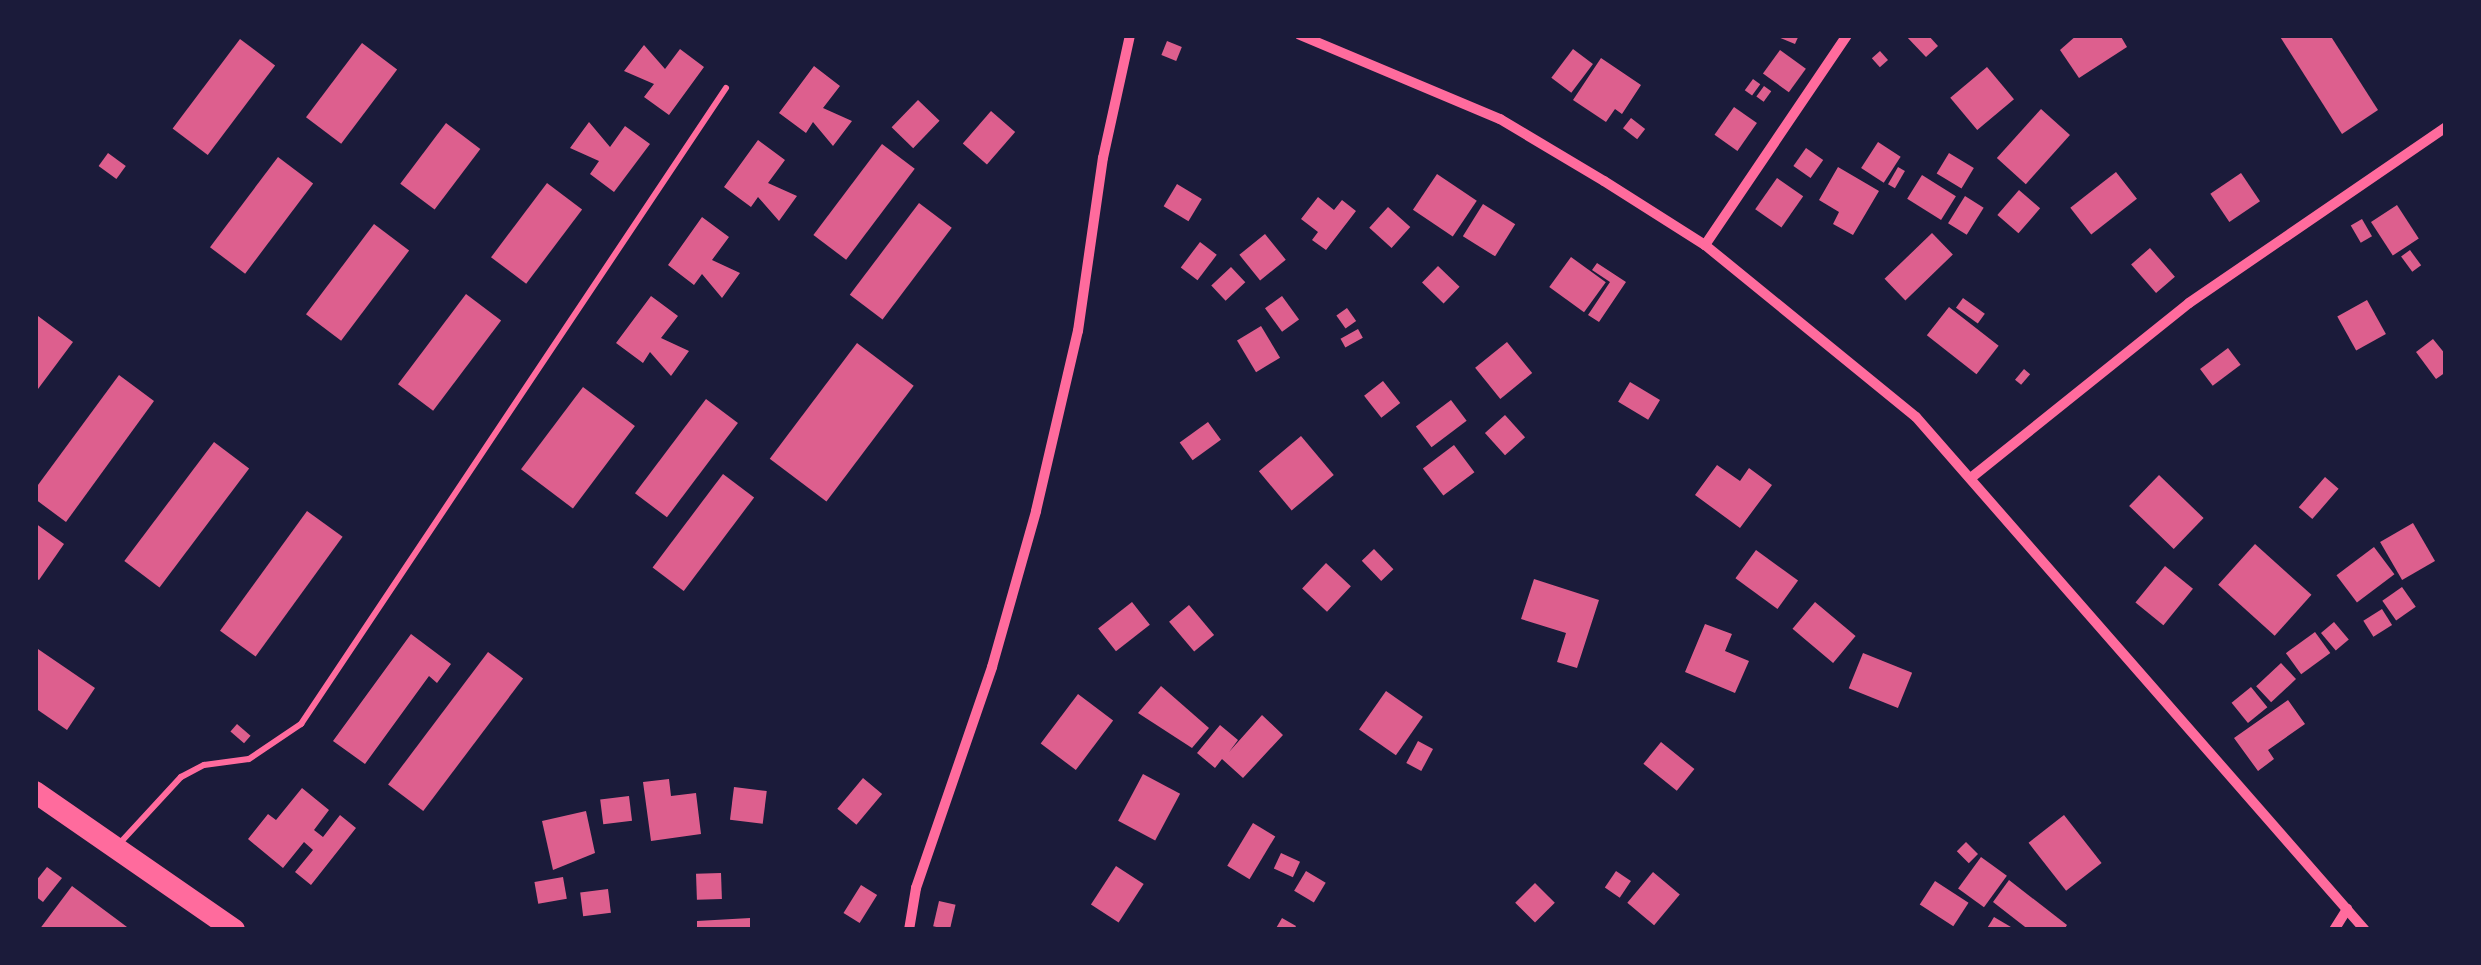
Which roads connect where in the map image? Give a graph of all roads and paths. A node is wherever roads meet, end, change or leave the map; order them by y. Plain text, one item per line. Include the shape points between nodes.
1 (1130, 35) edge
2 (1300, 35) edge
3 (1847, 35) edge
4 (726, 88) dead end
5 (2446, 127) edge
6 (1705, 246) junction
7 (1972, 477) junction
8 (35, 792) edge
9 (116, 848) junction
10 (2346, 909) junction
11 (234, 930) edge
12 (909, 930) edge
13 (2334, 930) edge
14 (2365, 930) edge

1 - 12 street via 1103,158 1078,331 1036,511 992,667 916,888
2 - 6 street via 1500,119
3 - 6 street
4 - 9 lane via 300,724 249,759 204,765 180,778
5 - 7 street via 2218,283
6 - 7 street via 1916,417
7 - 10 street
8 - 9 highway
9 - 11 highway
10 - 13 street
10 - 14 street

